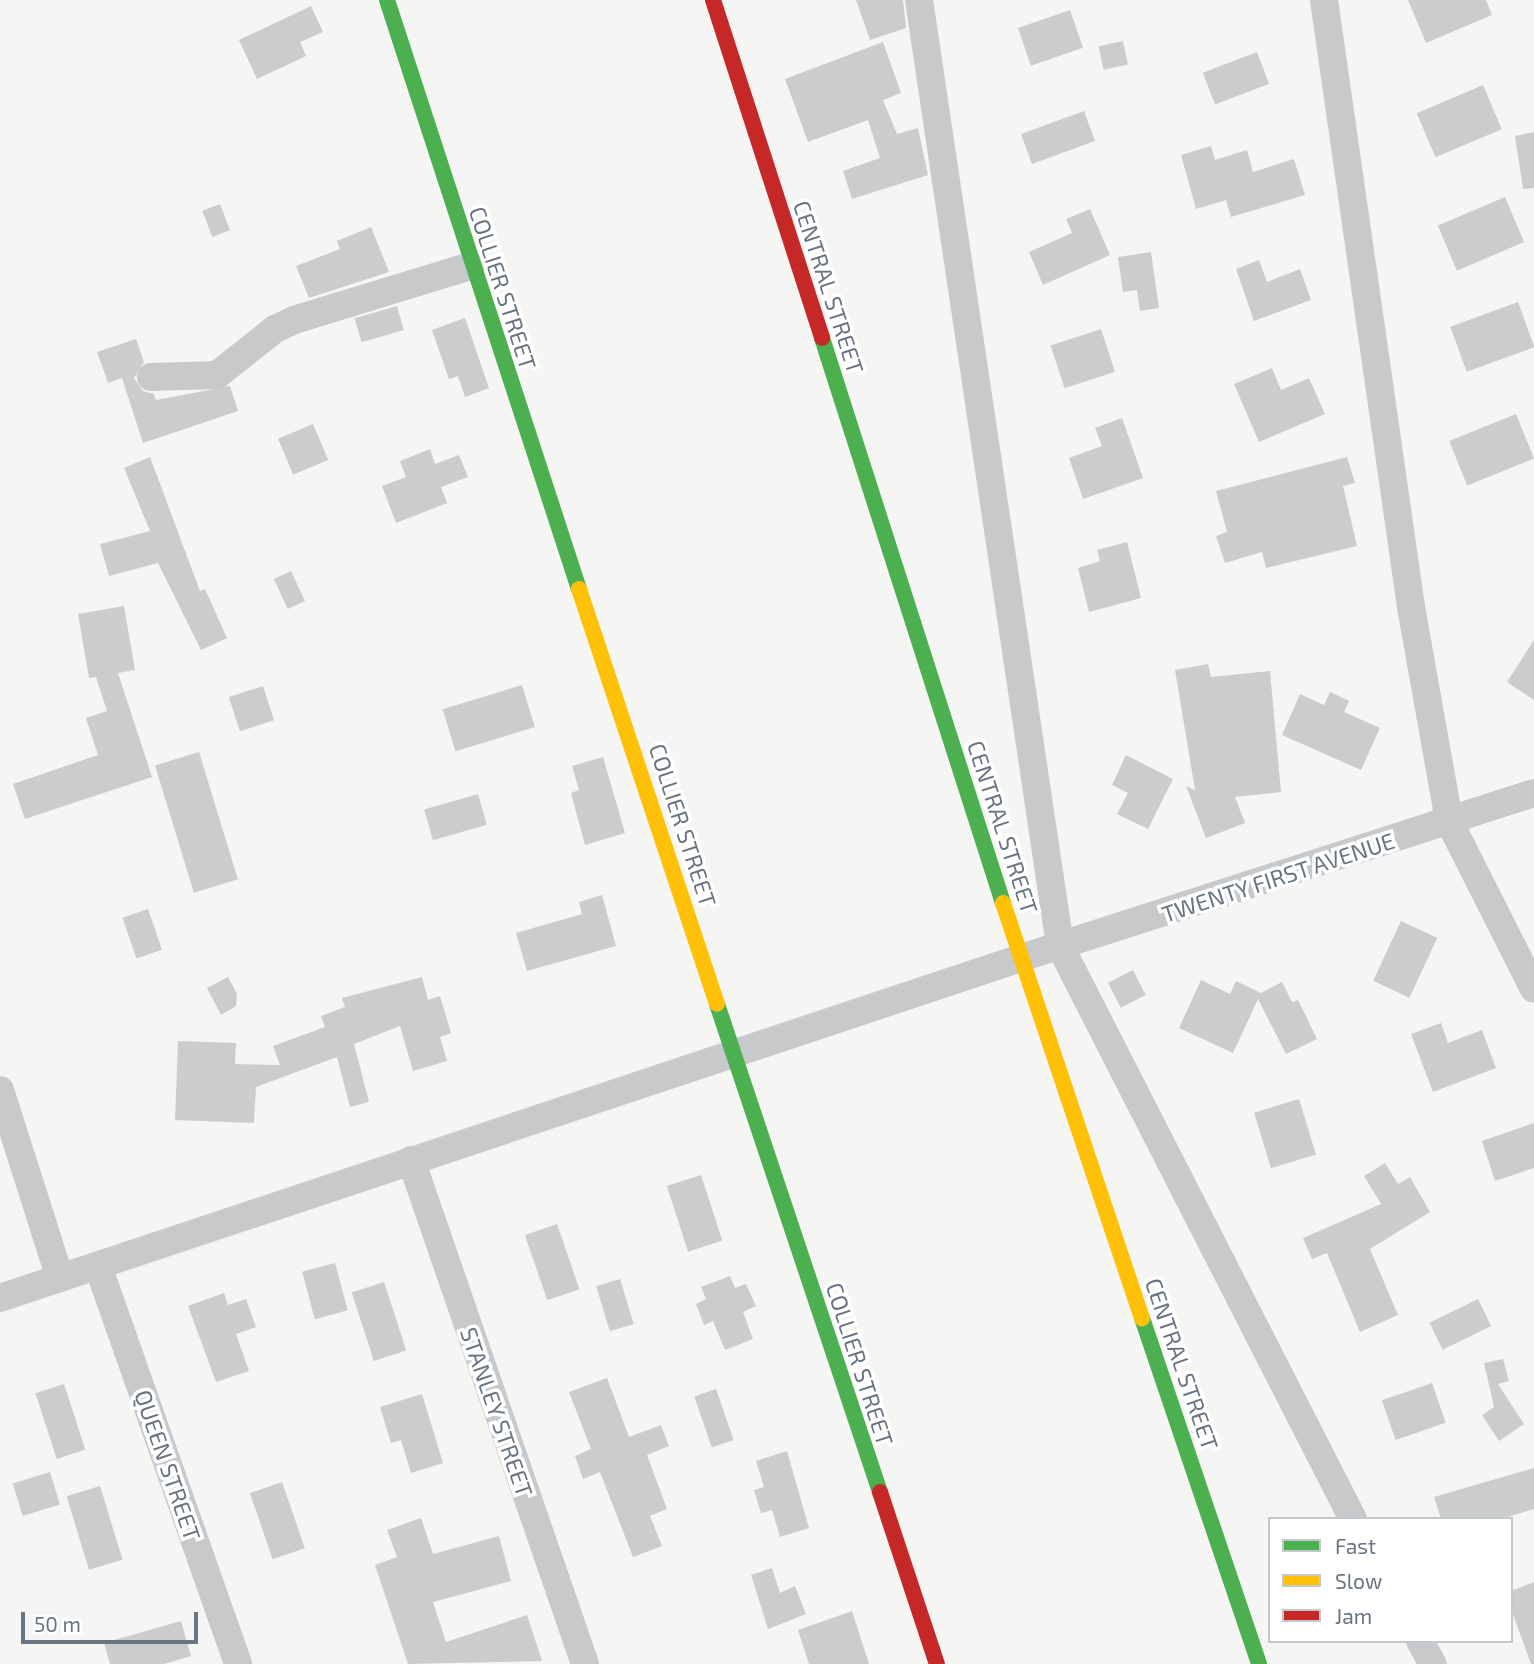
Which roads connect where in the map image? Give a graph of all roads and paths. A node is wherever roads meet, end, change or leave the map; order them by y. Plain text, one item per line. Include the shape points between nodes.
1 (387, 0) edge
2 (713, 0) edge
3 (919, 0) edge
4 (1324, 0) edge
5 (471, 267) junction
6 (150, 377) dead end
7 (1534, 793) edge
8 (1449, 821) junction
9 (1060, 946) junction
10 (1021, 958) junction
11 (1534, 989) edge
12 (733, 1055) junction
13 (0, 1090) edge
14 (411, 1160) junction
15 (98, 1266) junction
16 (60, 1278) junction
17 (0, 1298) edge
18 (1352, 1517) edge
19 (1421, 1643) edge
20 (238, 1664) edge
21 (585, 1664) edge
22 (937, 1664) edge
23 (1259, 1664) edge
24 (1433, 1664) edge

1 - 5 street, COLLIER STREET
2 - 10 street, CENTRAL STREET
3 - 9 street
4 - 8 street via 1411,607
5 - 6 street via 294,320 275,329 217,374
5 - 12 street, COLLIER STREET
7 - 8 street, TWENTY FIRST AVENUE
8 - 9 street, TWENTY FIRST AVENUE
8 - 11 street
9 - 10 street, TWENTY FIRST AVENUE
9 - 18 street
10 - 12 street, TWENTY FIRST AVENUE
10 - 23 street, CENTRAL STREET
12 - 14 street, TWENTY FIRST AVENUE
12 - 22 street, COLLIER STREET
13 - 16 street
14 - 15 street, TWENTY FIRST AVENUE
14 - 21 street, STANLEY STREET
15 - 16 street, TWENTY FIRST AVENUE
15 - 20 street, QUEEN STREET
16 - 17 street, TWENTY FIRST AVENUE
19 - 24 street

